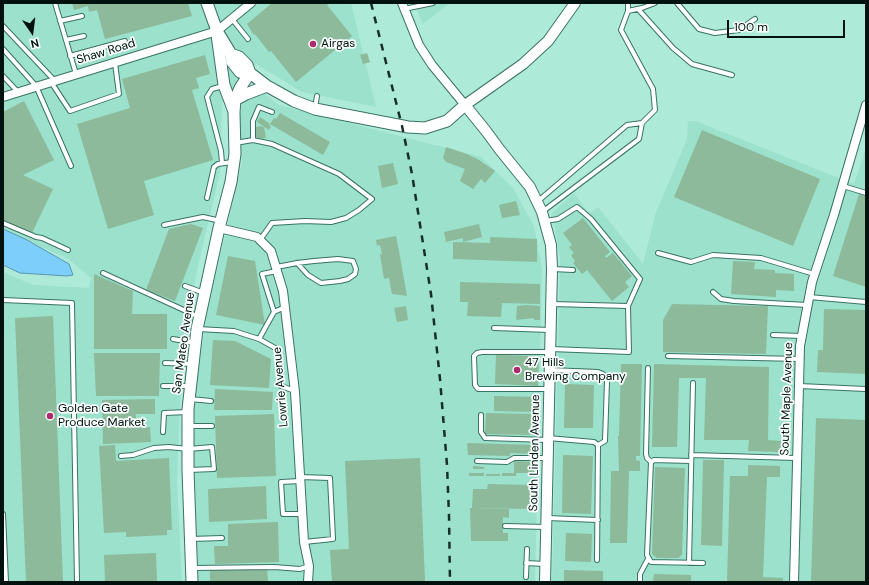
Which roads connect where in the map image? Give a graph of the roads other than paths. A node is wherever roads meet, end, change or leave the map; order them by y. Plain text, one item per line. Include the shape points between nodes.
1 (55, 3) edge
2 (207, 3) edge
3 (433, 3) edge
4 (575, 3) edge
5 (628, 3) edge
6 (655, 3) edge
7 (677, 3) edge
8 (249, 4) edge
9 (403, 6) edge
10 (638, 9) junction
11 (628, 12) junction
12 (82, 16) dead end
13 (231, 19) junction
14 (755, 19) dead end
15 (60, 21) junction
16 (3, 26) edge
17 (217, 31) junction
18 (84, 36) dead end
19 (248, 39) dead end
20 (66, 40) junction
21 (125, 41) dead end
22 (3, 49) edge
23 (70, 56) junction
24 (114, 62) junction
25 (250, 73) junction
26 (76, 74) junction
27 (732, 75) dead end
28 (3, 76) edge
29 (53, 81) junction
30 (224, 85) junction
31 (36, 86) junction
32 (267, 86) junction
33 (18, 92) junction
34 (317, 96) dead end
35 (3, 97) edge
36 (235, 100) junction
37 (465, 105) junction
38 (866, 105) edge
39 (315, 109) junction
40 (234, 112) junction
41 (272, 112) dead end
42 (642, 123) junction
43 (253, 140) junction
44 (235, 143) junction
45 (234, 162) junction
46 (222, 163) junction
47 (71, 166) dead end
48 (842, 186) junction
49 (866, 193) edge
50 (206, 198) dead end
51 (537, 202) junction
52 (544, 217) junction
53 (3, 223) edge
54 (220, 224) junction
55 (164, 225) dead end
56 (260, 240) junction
57 (68, 250) dead end
58 (658, 253) dead end
59 (297, 264) junction
60 (277, 269) junction
61 (552, 269) junction
62 (573, 270) dead end
63 (103, 273) dead end
64 (814, 274) junction
65 (185, 286) dead end
66 (713, 292) dead end
67 (204, 293) junction
68 (3, 300) edge
69 (808, 301) junction
70 (866, 302) edge
71 (552, 304) junction
72 (628, 306) junction
73 (285, 307) junction
74 (274, 312) junction
75 (199, 316) junction
76 (494, 328) dead end
77 (197, 329) junction
78 (551, 330) junction
79 (774, 335) dead end
80 (802, 336) junction
81 (173, 339) dead end
82 (259, 339) junction
83 (196, 343) junction
84 (550, 351) junction
85 (279, 354) junction
86 (291, 354) junction
87 (668, 356) dead end
88 (799, 359) junction
89 (165, 363) dead end
90 (193, 364) junction
91 (648, 368) dead end
92 (550, 370) junction
93 (693, 384) dead end
94 (163, 386) dead end
95 (191, 386) junction
96 (798, 386) junction
97 (549, 389) junction
98 (866, 389) edge
99 (295, 392) junction
100 (190, 399) junction
101 (211, 400) dead end
102 (188, 412) junction
103 (481, 415) dead end
104 (188, 426) junction
105 (212, 426) dead end
106 (163, 432) dead end
107 (548, 439) junction
108 (598, 445) junction
109 (188, 449) junction
110 (691, 455) junction
111 (121, 456) dead end
112 (548, 458) junction
113 (796, 458) junction
114 (477, 460) dead end
115 (691, 460) junction
116 (651, 462) junction
117 (188, 470) junction
118 (300, 479) junction
119 (3, 514) edge
120 (302, 514) junction
121 (598, 520) junction
122 (546, 522) junction
123 (505, 526) dead end
124 (222, 538) dead end
125 (190, 539) junction
126 (304, 542) junction
127 (527, 549) dead end
128 (648, 559) junction
129 (597, 560) dead end
130 (689, 563) junction
131 (703, 563) dead end
132 (526, 564) junction
133 (545, 564) junction
134 (308, 566) junction
135 (191, 568) junction
136 (526, 577) dead end
137 (6, 582) edge
138 (77, 582) edge
139 (192, 582) edge
140 (308, 582) edge
141 (544, 582) edge
142 (640, 582) edge
143 (794, 582) edge

1 - 15 lane
2 - 17 main road, San Mateo Avenue
3 - 9 lane
4 - 37 street via 548,41 523,64
5 - 11 lane
6 - 10 lane
7 - 14 lane via 699,29 716,33 739,30
8 - 13 street
9 - 37 street via 419,45
10 - 11 lane
10 - 27 lane via 673,48 692,64
11 - 42 lane via 621,30 653,89 655,110
12 - 15 lane
13 - 17 street
13 - 19 lane
15 - 20 lane
16 - 29 lane
17 - 24 street, Shaw Road
17 - 25 main road, San Mateo Avenue via 231,54 239,57 247,65
17 - 30 main road, San Mateo Avenue
18 - 20 lane
20 - 23 lane
21 - 23 lane
22 - 31 lane
23 - 26 lane
24 - 26 street, Shaw Road
24 - 29 lane via 118,94 70,111
25 - 32 main road
25 - 36 main road, San Mateo Avenue
26 - 29 street, Shaw Road
28 - 33 lane
29 - 31 street, Shaw Road
30 - 40 main road, San Mateo Avenue
30 - 46 lane via 212,89 207,97 220,145
31 - 33 street, Shaw Road
31 - 47 lane
32 - 36 main road
32 - 39 main road
33 - 35 street, Shaw Road
34 - 39 lane
36 - 40 main road, San Mateo Avenue
37 - 39 main road via 447,121 425,128 408,128
37 - 51 street, South Linden Avenue via 530,187
38 - 48 street, South Maple Avenue
40 - 44 main road, San Mateo Avenue
41 - 43 lane via 259,107 253,121
42 - 51 lane via 627,124
42 - 52 lane via 639,139
43 - 44 lane
43 - 56 lane via 272,144 338,174 372,199 346,218 331,222 305,220 272,223
44 - 45 main road, San Mateo Avenue
45 - 46 lane
45 - 54 main road, San Mateo Avenue
46 - 50 lane via 214,167
48 - 49 lane
48 - 64 street, South Maple Avenue
51 - 52 street, South Linden Avenue
52 - 61 street, South Linden Avenue
52 - 72 lane via 558,219 577,207 591,219 640,279
53 - 57 lane
54 - 55 lane via 203,217
54 - 56 street
54 - 67 main road, San Mateo Avenue
56 - 60 street, Lowrie Avenue via 271,250
58 - 64 lane via 691,262 713,255 761,258
59 - 59 lane via 338,259 353,261 356,269 355,274 348,278 321,283
59 - 60 lane
60 - 73 street, Lowrie Avenue
60 - 74 lane via 262,274
61 - 62 lane
61 - 71 street, South Linden Avenue
63 - 75 lane
64 - 69 street, South Maple Avenue
65 - 67 lane
66 - 69 lane via 721,299 734,301
67 - 75 main road, San Mateo Avenue
68 - 138 lane via 72,303
69 - 70 lane
69 - 80 street, South Maple Avenue
71 - 72 lane
71 - 78 street, South Linden Avenue
72 - 84 lane via 629,352
73 - 74 lane
73 - 86 street, Lowrie Avenue
74 - 82 lane
75 - 77 main road, San Mateo Avenue
76 - 78 lane
77 - 82 lane via 234,331
77 - 83 main road, San Mateo Avenue
78 - 84 street, South Linden Avenue
79 - 80 lane
80 - 88 street, South Maple Avenue
81 - 83 lane
82 - 85 lane
83 - 90 main road, San Mateo Avenue
84 - 92 street, South Linden Avenue
84 - 97 lane via 482,352 474,356 475,385 478,389
85 - 86 lane
85 - 99 lane via 281,386
86 - 99 street, Lowrie Avenue
87 - 88 lane
88 - 96 street, South Maple Avenue
89 - 90 lane
90 - 95 main road, San Mateo Avenue
91 - 116 lane via 646,454
92 - 97 street, South Linden Avenue
92 - 108 lane via 598,372 606,377 605,441
93 - 110 lane
94 - 95 lane
95 - 100 main road, San Mateo Avenue
96 - 98 lane
96 - 113 street, South Maple Avenue
97 - 107 street, South Linden Avenue
99 - 118 street, Lowrie Avenue
100 - 101 lane
100 - 102 main road, San Mateo Avenue
102 - 104 main road, San Mateo Avenue
102 - 106 lane via 164,412
103 - 107 lane via 481,432 485,438
104 - 105 lane
104 - 109 main road, San Mateo Avenue
107 - 108 lane via 594,442
107 - 112 street, South Linden Avenue
108 - 121 lane
109 - 111 lane via 154,448
109 - 117 main road, San Mateo Avenue
109 - 117 lane via 212,447 214,469
110 - 113 lane
110 - 115 lane
112 - 114 lane via 514,458 507,462
112 - 122 street, South Linden Avenue
113 - 143 street, South Maple Avenue
115 - 116 lane
115 - 130 lane
116 - 128 lane
117 - 125 main road, San Mateo Avenue
118 - 120 street, Lowrie Avenue
118 - 120 lane via 282,482 283,514
118 - 126 lane via 330,478 333,539
119 - 137 lane
120 - 126 street, Lowrie Avenue
121 - 122 lane
121 - 129 lane
122 - 123 lane
122 - 133 street, South Linden Avenue
124 - 125 lane
125 - 135 main road, San Mateo Avenue
126 - 134 street, Lowrie Avenue
127 - 132 lane
128 - 130 lane via 650,562
128 - 142 lane via 640,574
130 - 131 lane
132 - 133 lane
132 - 136 lane
133 - 141 street, South Linden Avenue
134 - 135 lane via 300,569
134 - 140 street, Lowrie Avenue
135 - 139 main road, San Mateo Avenue

